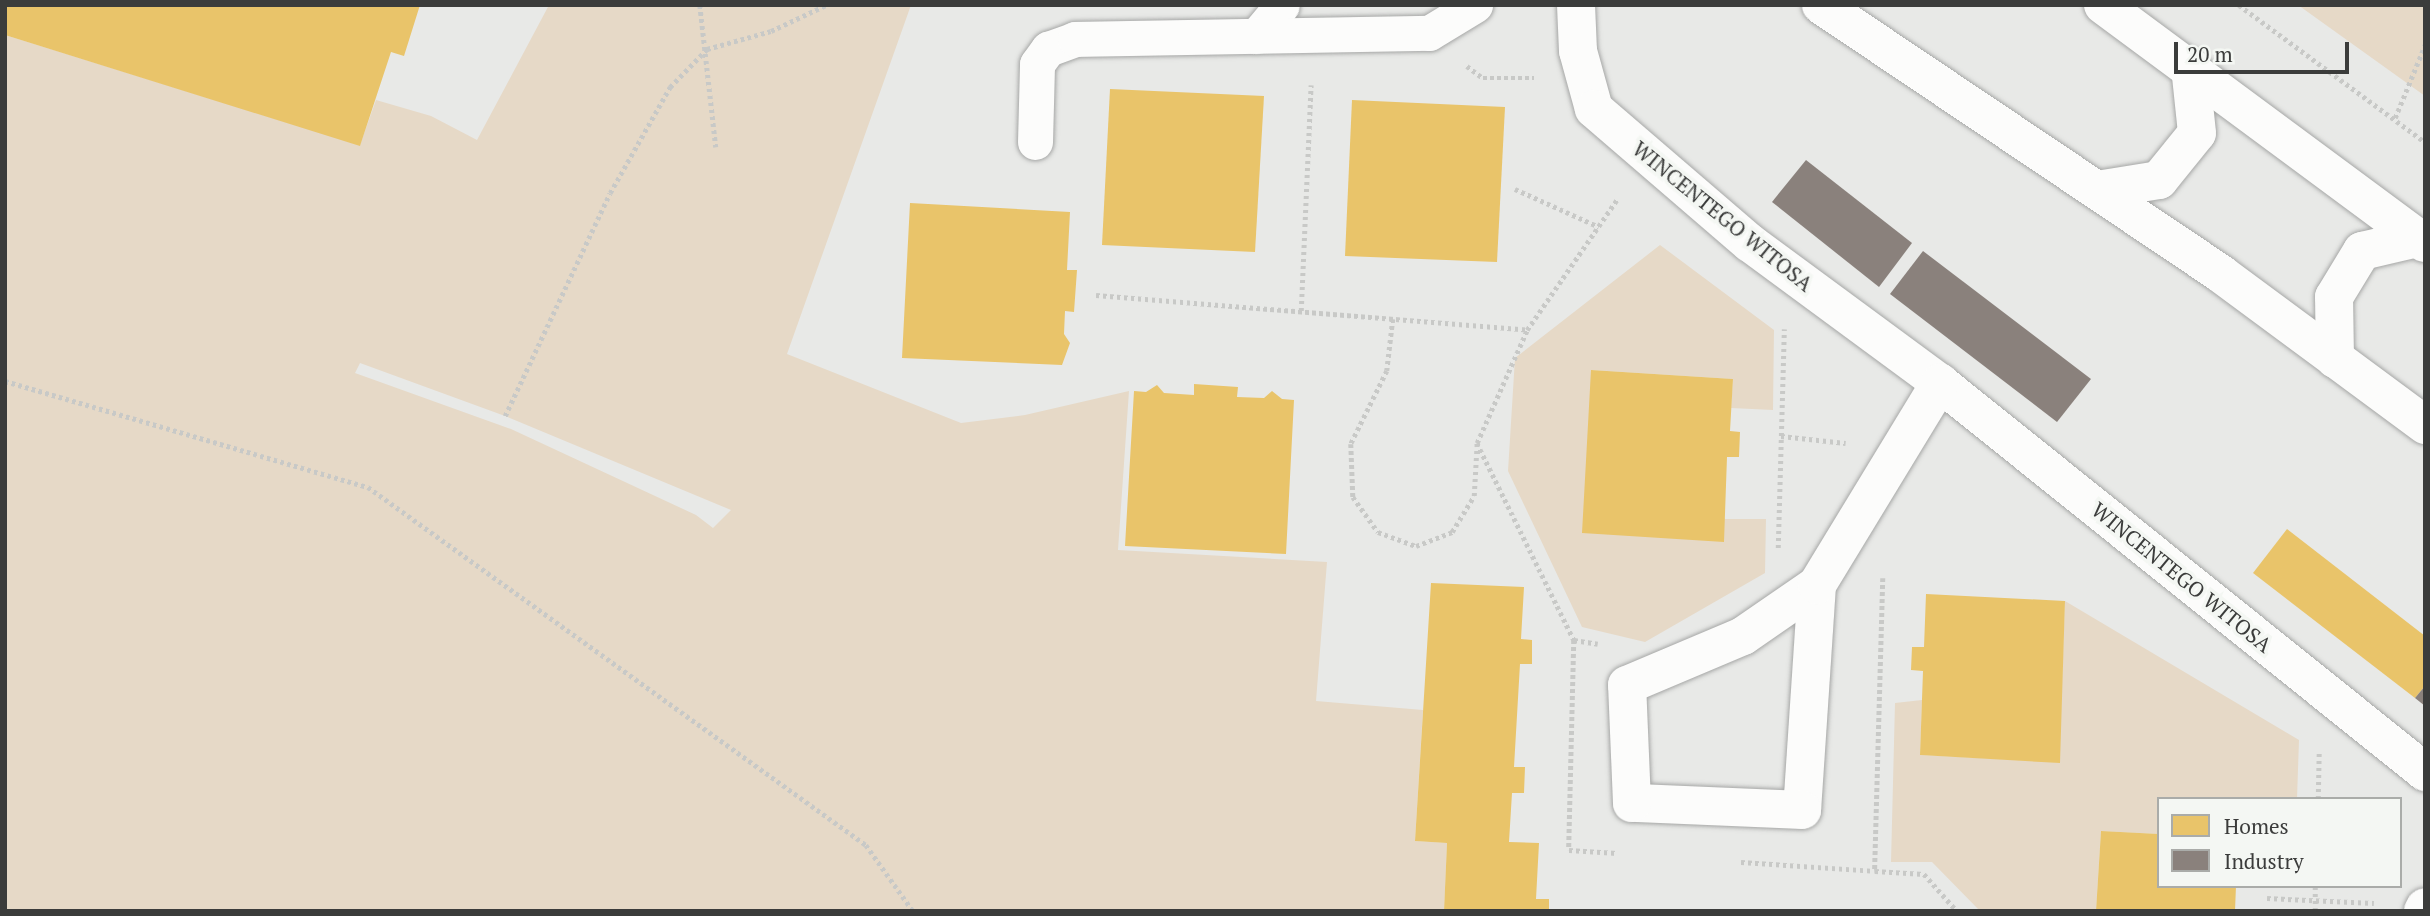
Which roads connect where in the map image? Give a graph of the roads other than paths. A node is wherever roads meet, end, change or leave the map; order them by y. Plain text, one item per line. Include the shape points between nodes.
1 (1282, 5) edge
2 (1475, 5) edge
3 (1576, 5) edge
4 (1821, 5) edge
5 (2103, 5) edge
6 (1256, 36) junction
7 (2190, 66) junction
8 (1035, 142) dead end
9 (2097, 190) junction
10 (2421, 241) edge
11 (2335, 359) junction
12 (1940, 383) junction
13 (2425, 425) edge
14 (1817, 585) junction
15 (2425, 772) edge

1 - 6 lane
2 - 6 lane via 1429,33
3 - 12 street, WINCENTEGO WITOSA via 1578,51 1594,108 1750,243
4 - 9 street
5 - 7 street
6 - 8 lane via 1075,39 1048,49 1037,64
7 - 9 street via 2197,133 2159,180
7 - 10 street
9 - 11 street
10 - 11 street via 2362,251 2334,297
11 - 13 street
12 - 14 street
12 - 15 street, WINCENTEGO WITOSA
14 - 14 street via 1743,636 1627,685 1632,803 1802,810

